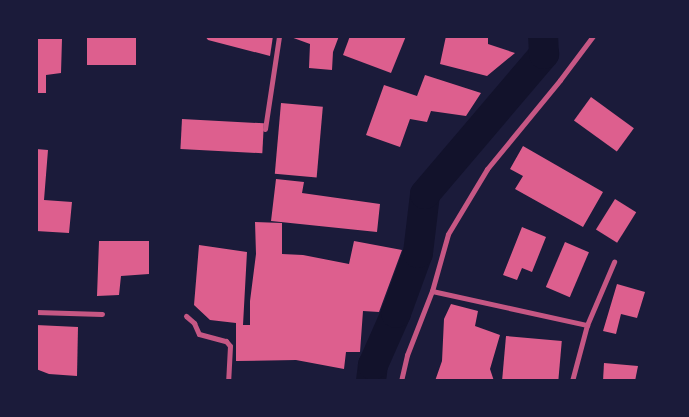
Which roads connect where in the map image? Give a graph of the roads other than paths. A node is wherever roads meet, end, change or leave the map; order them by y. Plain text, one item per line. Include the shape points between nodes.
1 (279, 36) edge
2 (593, 36) edge
3 (265, 129) dead end
4 (614, 262) dead end
5 (432, 291) junction
6 (36, 312) edge
7 (102, 314) dead end
8 (186, 316) dead end
9 (587, 325) junction
10 (228, 381) edge
11 (401, 381) edge
12 (572, 381) edge

1 - 3 street
2 - 5 street via 487,168 448,234
4 - 9 street
5 - 9 street
5 - 11 street via 407,355
6 - 7 street
8 - 10 street via 194,322 199,334 226,341 230,346
9 - 12 street

